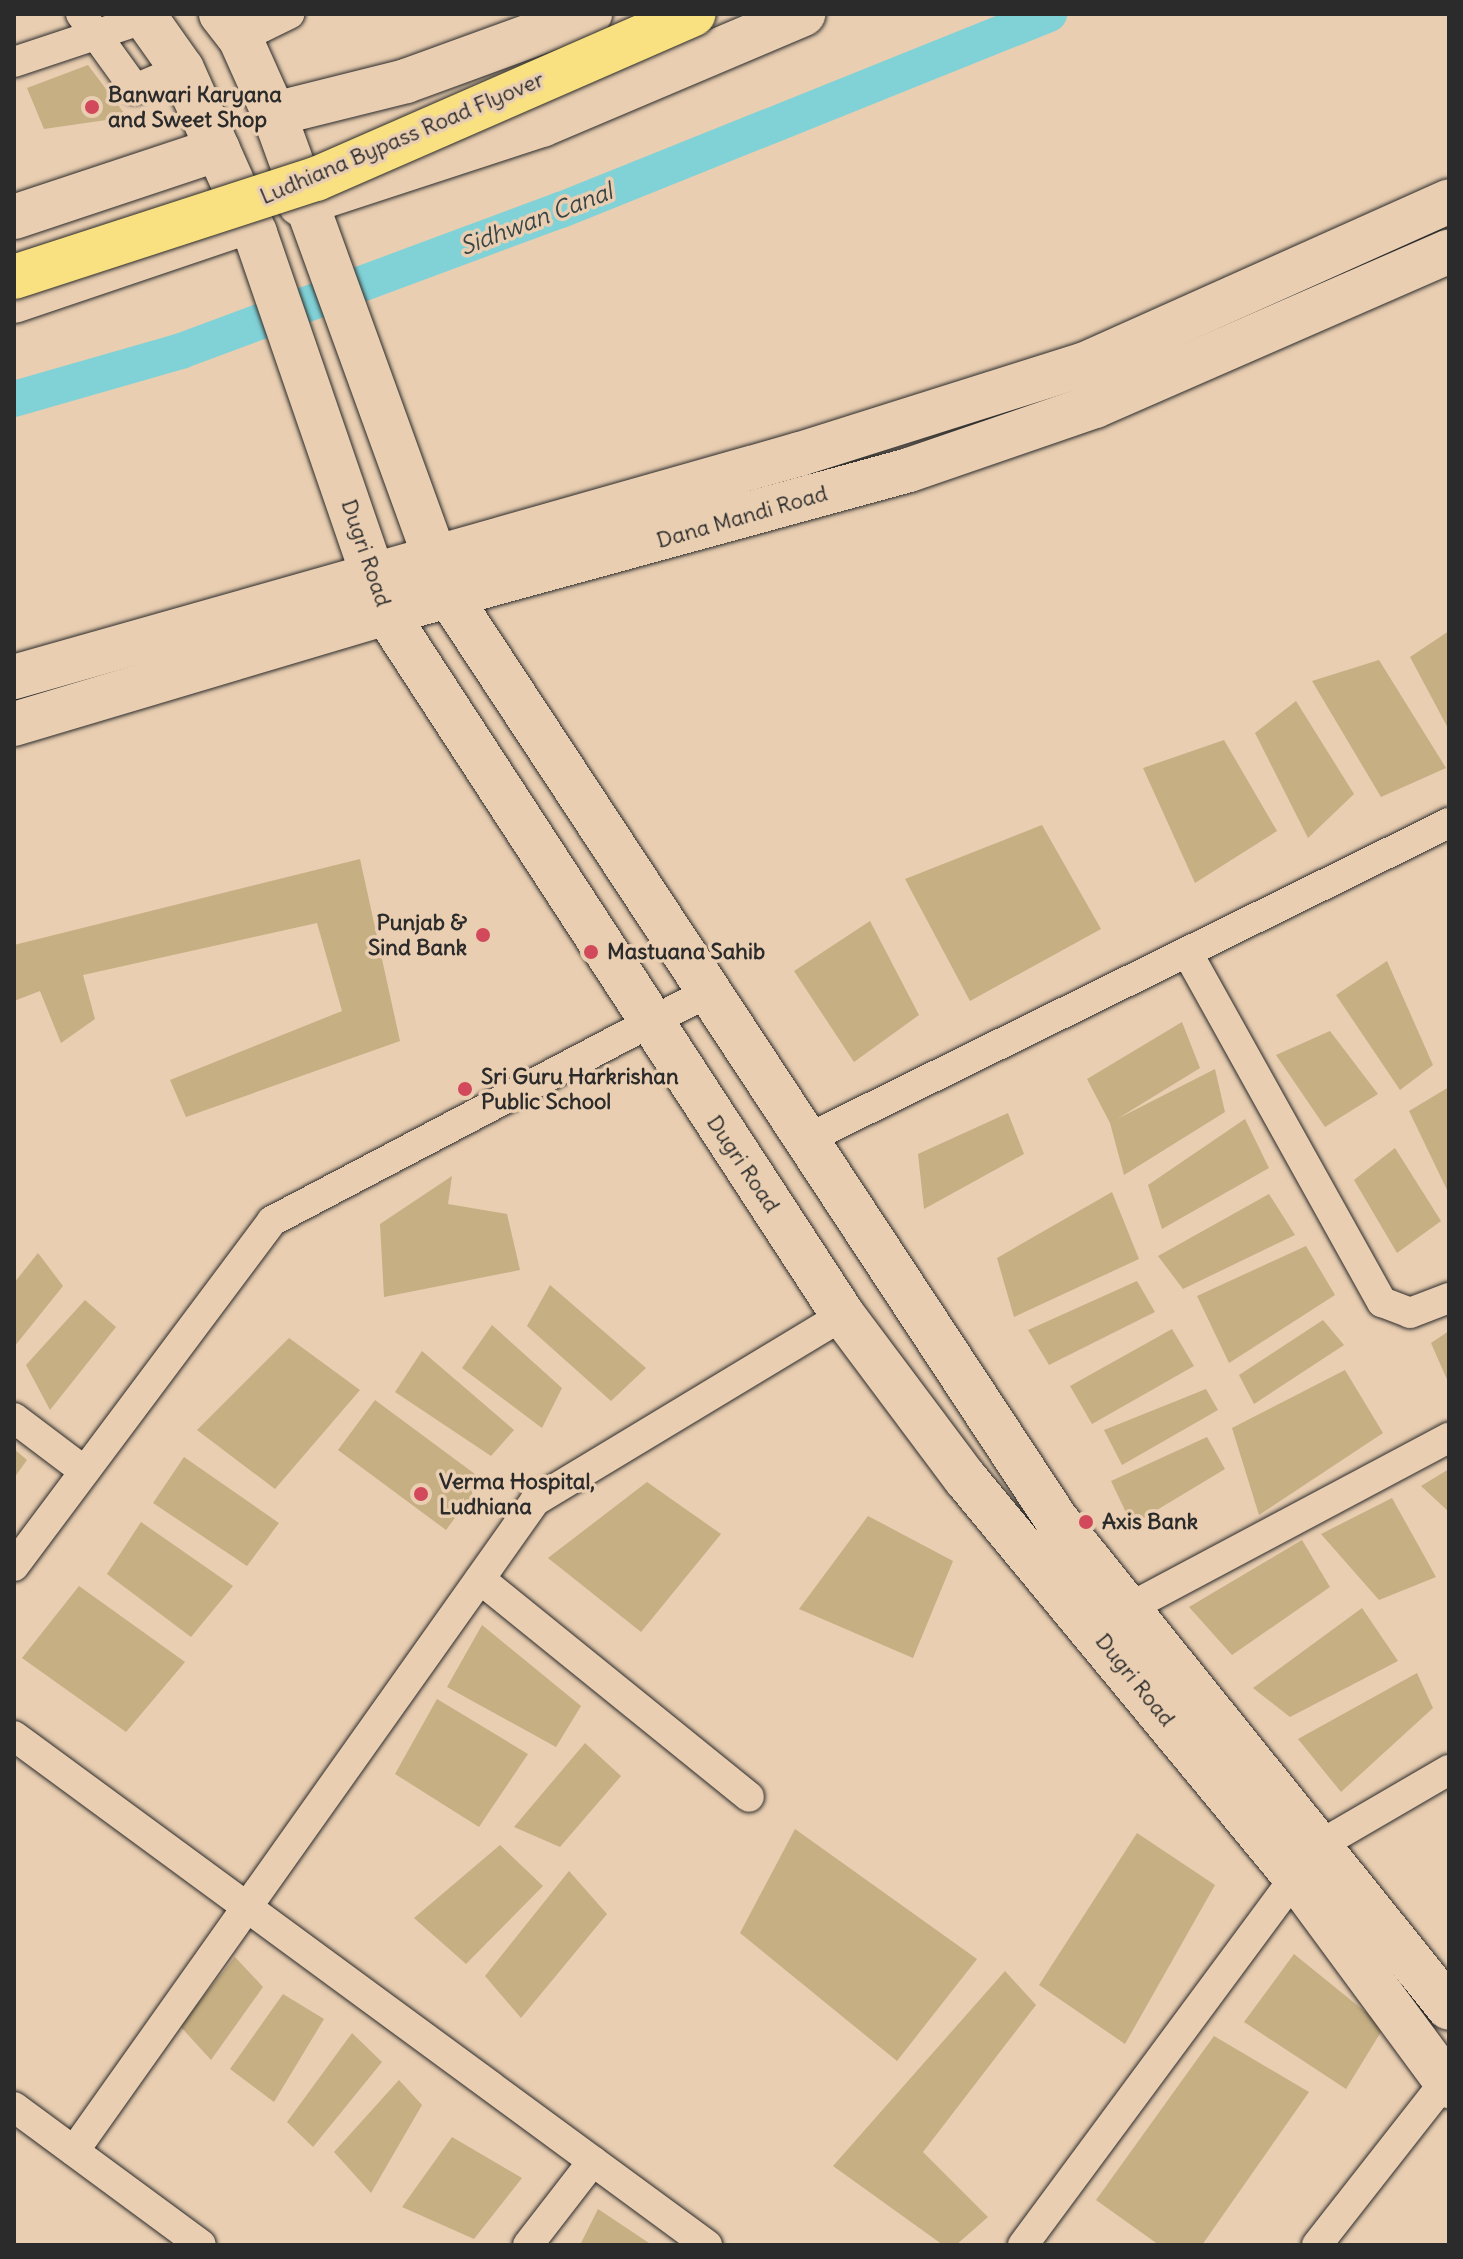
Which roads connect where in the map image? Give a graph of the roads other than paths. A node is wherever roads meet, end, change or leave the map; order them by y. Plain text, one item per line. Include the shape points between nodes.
1 (289, 14) edge
2 (590, 14) edge
3 (693, 14) edge
4 (803, 14) edge
5 (144, 16) edge
6 (88, 24) edge
7 (231, 26) edge
8 (14, 62) edge
9 (182, 69) junction
10 (274, 114) junction
11 (218, 149) junction
12 (1449, 201) edge
13 (307, 208) junction
14 (14, 217) edge
15 (252, 228) junction
16 (1449, 251) edge
17 (14, 277) edge
18 (14, 301) edge
19 (432, 555) junction
20 (371, 572) junction
21 (449, 596) junction
22 (386, 613) junction
23 (14, 677) edge
24 (14, 724) edge
25 (1449, 823) edge
26 (1187, 952) junction
27 (707, 993) junction
28 (650, 1025) junction
29 (803, 1141) junction
30 (1449, 1298) edge
31 (843, 1315) junction
32 (14, 1418) edge
33 (1449, 1438) edge
34 (84, 1471) junction
35 (14, 1566) edge
36 (480, 1579) junction
37 (1127, 1609) junction
38 (14, 1736) edge
39 (1449, 1770) edge
40 (749, 1797) dead end
41 (1308, 1861) junction
42 (249, 1905) junction
43 (1449, 2008) edge
44 (1447, 2084) edge
45 (14, 2107) edge
46 (74, 2151) junction
47 (593, 2161) junction
48 (201, 2245) edge
49 (528, 2245) edge
50 (707, 2245) edge
51 (1023, 2245) edge
52 (1317, 2245) edge

1 - 7 street
2 - 10 street via 406,81
3 - 17 highway, Ludhiana Bypass Road Flyover, bridge via 316,179
4 - 13 street via 542,125
5 - 6 street
5 - 9 street, Dugri Road
6 - 8 street
6 - 9 street via 135,89
7 - 10 street, Dugri Road
9 - 11 street, Dugri Road
10 - 13 street, Dugri Road
11 - 14 street
11 - 15 street, Dugri Road
12 - 19 street via 1083,365 800,454
13 - 15 street
13 - 19 street, Dugri Road
15 - 18 street
15 - 20 street, Dugri Road
16 - 21 street, Dana Mandi Road via 1095,406 909,470
19 - 20 street
19 - 21 street, Dugri Road
20 - 22 street, Dugri Road
20 - 23 street
21 - 22 street, Dana Mandi Road
21 - 27 street, Dugri Road
22 - 24 street, Dana Mandi Road
22 - 28 street, Dugri Road
25 - 26 street
26 - 29 street
26 - 30 street via 1382,1302 1410,1313
27 - 28 street
27 - 29 street, Dugri Road
28 - 31 street, Dugri Road
28 - 34 street via 272,1221
29 - 37 street, Dugri Road via 1056,1519
31 - 36 street via 535,1501
31 - 41 street, Dugri Road via 965,1478
32 - 34 street
33 - 37 street
34 - 35 street
36 - 40 street
36 - 42 street
37 - 41 street, Dugri Road
38 - 42 street
39 - 41 street
41 - 43 street, Dugri Road
41 - 44 street, Dugri Road
41 - 51 street
42 - 46 street
42 - 47 street
44 - 52 street
45 - 46 street
46 - 48 street
47 - 49 street
47 - 50 street

